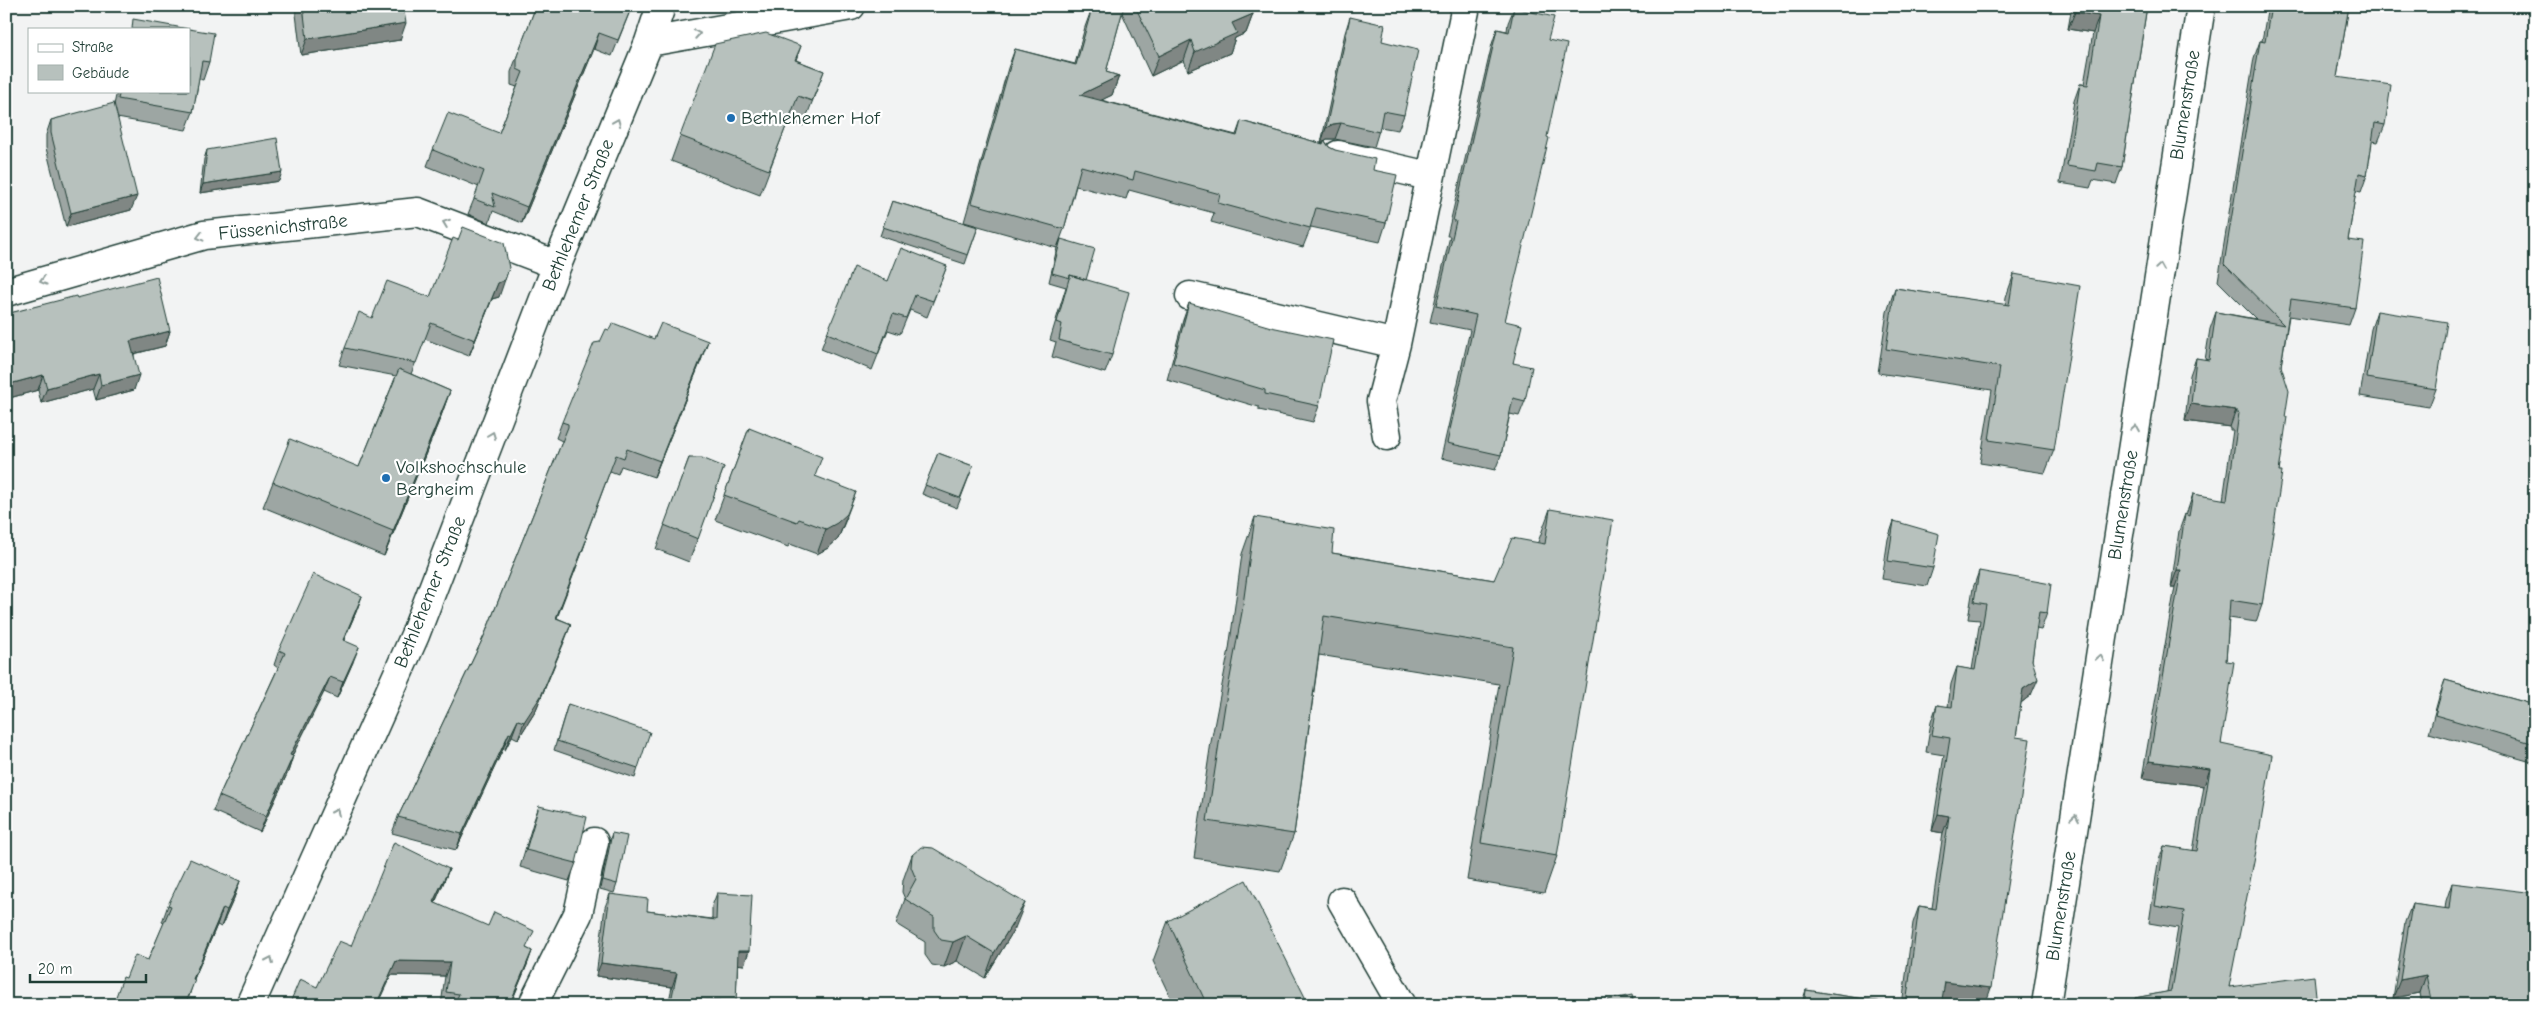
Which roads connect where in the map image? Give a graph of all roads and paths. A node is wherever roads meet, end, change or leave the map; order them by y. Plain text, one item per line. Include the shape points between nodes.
1 (851, 6) edge
2 (1466, 6) edge
3 (2201, 6) edge
4 (659, 7) edge
5 (649, 42) junction
6 (1332, 154) edge
7 (1429, 176) junction
8 (557, 265) junction
9 (6, 292) edge
10 (1190, 296) dead end
11 (1396, 344) junction
12 (1388, 436) dead end
13 (594, 842) dead end
14 (1342, 902) dead end
15 (250, 1005) edge
16 (534, 1005) edge
17 (1402, 1005) edge
18 (2046, 1005) edge

5 -> 1 street
2 - 7 street
18 -> 3 street, Blumenstraße
4 - 5 street, Bethlehemer Straße
8 -> 5 street, Bethlehemer Straße
6 - 7 street
7 - 11 street
8 -> 9 street, Füssenichstraße via 418,212 204,235
15 -> 8 street, Bethlehemer Straße via 415,635
10 - 11 street
11 - 12 street via 1381,401
13 - 16 street via 578,914
14 - 17 street

